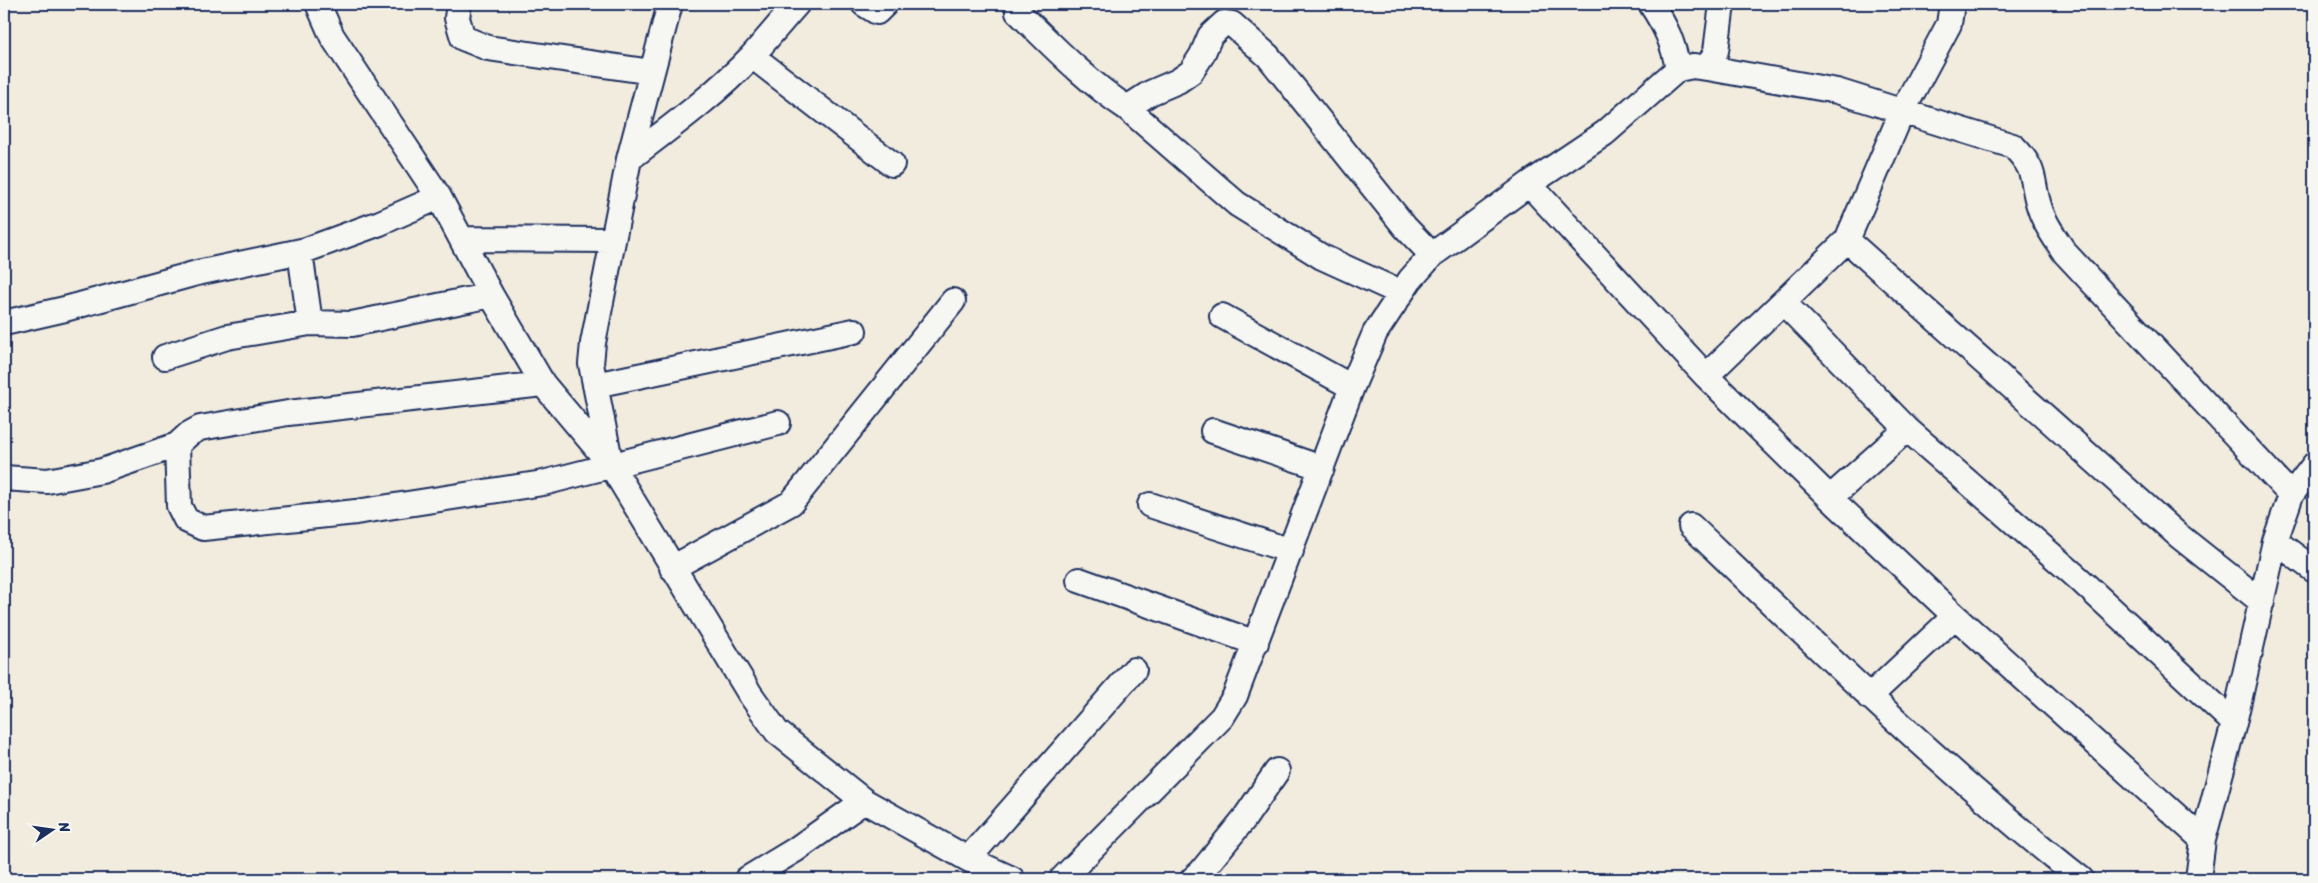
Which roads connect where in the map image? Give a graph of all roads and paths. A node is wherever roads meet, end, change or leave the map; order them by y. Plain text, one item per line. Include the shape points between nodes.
1 (318, 4) edge
2 (459, 4) edge
3 (670, 4) edge
4 (796, 4) edge
5 (864, 4) edge
6 (886, 4) edge
7 (1651, 4) edge
8 (1722, 4) edge
9 (1952, 4) edge
10 (1018, 6) edge
11 (752, 56) junction
12 (1708, 68) junction
13 (1678, 69) junction
14 (652, 72) junction
15 (1128, 108) junction
16 (1902, 112) junction
17 (629, 159) junction
18 (892, 164) dead end
19 (1529, 184) junction
20 (439, 197) junction
21 (462, 239) junction
22 (612, 240) junction
23 (1847, 240) junction
24 (300, 252) junction
25 (1432, 255) junction
26 (1401, 293) junction
27 (491, 295) junction
28 (953, 301) dead end
29 (1783, 302) junction
30 (1222, 316) dead end
31 (4, 323) edge
32 (310, 323) junction
33 (854, 331) dead end
34 (165, 356) dead end
35 (1706, 376) junction
36 (543, 384) junction
37 (595, 385) junction
38 (1352, 387) junction
39 (778, 423) dead end
40 (1908, 429) junction
41 (1213, 431) dead end
42 (177, 444) junction
43 (611, 464) junction
44 (1322, 468) junction
45 (2312, 472) edge
46 (4, 478) edge
47 (2292, 495) junction
48 (1830, 498) junction
49 (1150, 505) dead end
50 (1690, 526) dead end
51 (2275, 541) junction
52 (1291, 551) junction
53 (672, 568) junction
54 (2314, 570) edge
55 (1079, 580) dead end
56 (2262, 602) junction
57 (1955, 616) junction
58 (1256, 643) junction
59 (1134, 670) dead end
60 (1869, 697) junction
61 (2234, 723) junction
62 (1277, 772) dead end
63 (864, 801) junction
64 (2203, 840) junction
65 (968, 859) junction
66 (747, 879) edge
67 (1012, 879) edge
68 (1062, 879) edge
69 (1193, 879) edge
70 (2081, 879) edge
71 (2198, 879) edge

1 - 20 street via 332,36
2 - 14 street via 458,18 463,38 488,48
3 - 14 street
4 - 11 street
5 - 6 street via 877,12
7 - 13 street via 1674,45
8 - 12 street via 1716,51
9 - 16 street via 1949,24
10 - 15 street via 1073,66
11 - 17 street via 690,113
11 - 18 street
12 - 13 street
12 - 16 street via 1837,91
13 - 19 street via 1605,133
14 - 17 street
15 - 25 street via 1191,72 1210,36 1224,23 1232,24 1268,56 1405,227
15 - 26 street via 1237,204 1322,257
16 - 23 street
16 - 47 street via 2013,146 2026,159 2033,174 2040,208 2064,253
17 - 22 street
19 - 25 street
19 - 35 street
20 - 21 street
20 - 24 street
21 - 22 street
21 - 27 street
22 - 37 street via 592,343
23 - 29 street
23 - 56 street via 2172,530
24 - 31 street via 197,273
24 - 32 street
25 - 26 street
26 - 38 street via 1375,334
27 - 32 street via 352,324
27 - 36 street
28 - 53 street via 791,503
29 - 35 street
29 - 40 street
30 - 38 street
32 - 34 street via 227,337
33 - 37 street
35 - 48 street
36 - 42 street via 288,413 200,428
36 - 43 street
37 - 43 street
38 - 44 street
39 - 43 street
40 - 48 street
40 - 61 street via 2078,578
41 - 44 street
42 - 43 street via 179,506 186,520 203,528 356,512 543,483
42 - 46 street via 102,471 47,481
43 - 53 street
44 - 52 street
45 - 47 street
47 - 51 street
48 - 57 street
49 - 52 street
50 - 60 street
51 - 54 street
51 - 56 street
52 - 58 street
53 - 63 street via 750,694 778,732
55 - 58 street
56 - 61 street
57 - 60 street
57 - 64 street
58 - 68 street via 1235,696 1222,717
59 - 65 street
60 - 70 street via 2025,835
61 - 64 street
62 - 69 street via 1244,819
63 - 65 street
63 - 66 street
64 - 71 street
65 - 67 street

